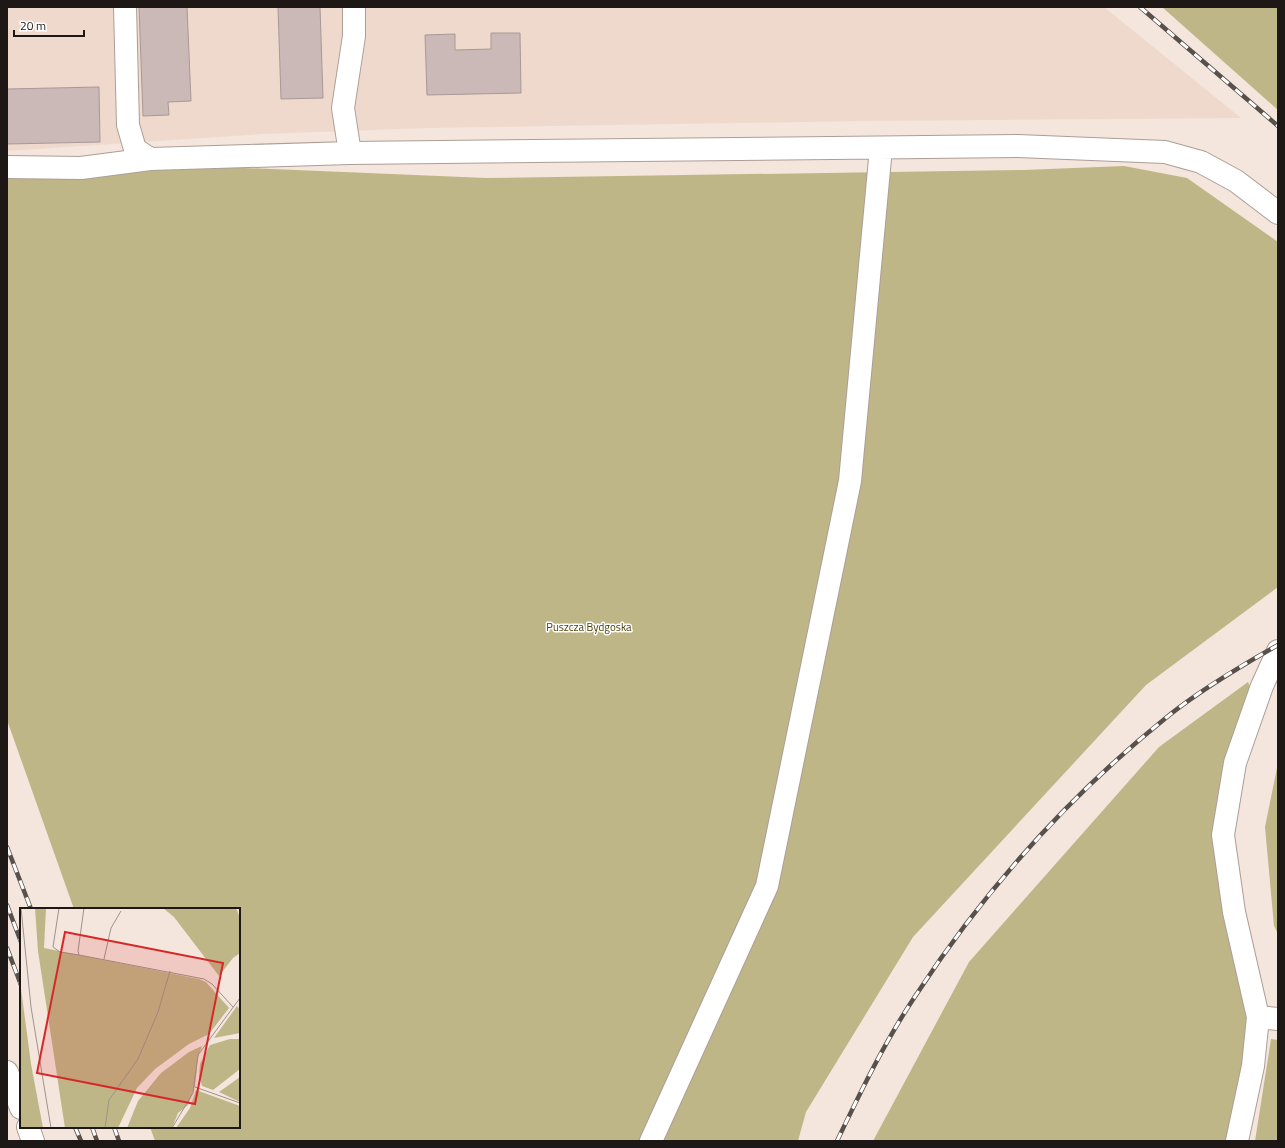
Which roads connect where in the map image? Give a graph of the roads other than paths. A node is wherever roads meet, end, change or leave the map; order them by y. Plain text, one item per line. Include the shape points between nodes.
1 (125, 7) edge
2 (354, 7) edge
3 (881, 148) junction
4 (350, 153) junction
5 (150, 159) junction
6 (7, 167) edge
7 (1278, 213) edge
8 (1278, 651) edge
9 (1268, 1018) edge
10 (7, 1072) edge
11 (20, 1105) edge
12 (28, 1128) edge
13 (33, 1141) edge
14 (650, 1141) edge
15 (1238, 1141) edge

1 - 5 lane via 128,125 135,149
2 - 4 lane via 354,36 343,108
3 - 4 lane
3 - 7 lane via 1018,146 1165,152 1202,162 1236,181
3 - 14 lane via 850,481 767,886
4 - 5 lane
5 - 6 lane via 81,168
8 - 9 lane via 1262,686 1235,763 1223,835 1234,912
9 - 15 lane via 1252,1066
10 - 11 lane
12 - 13 lane

